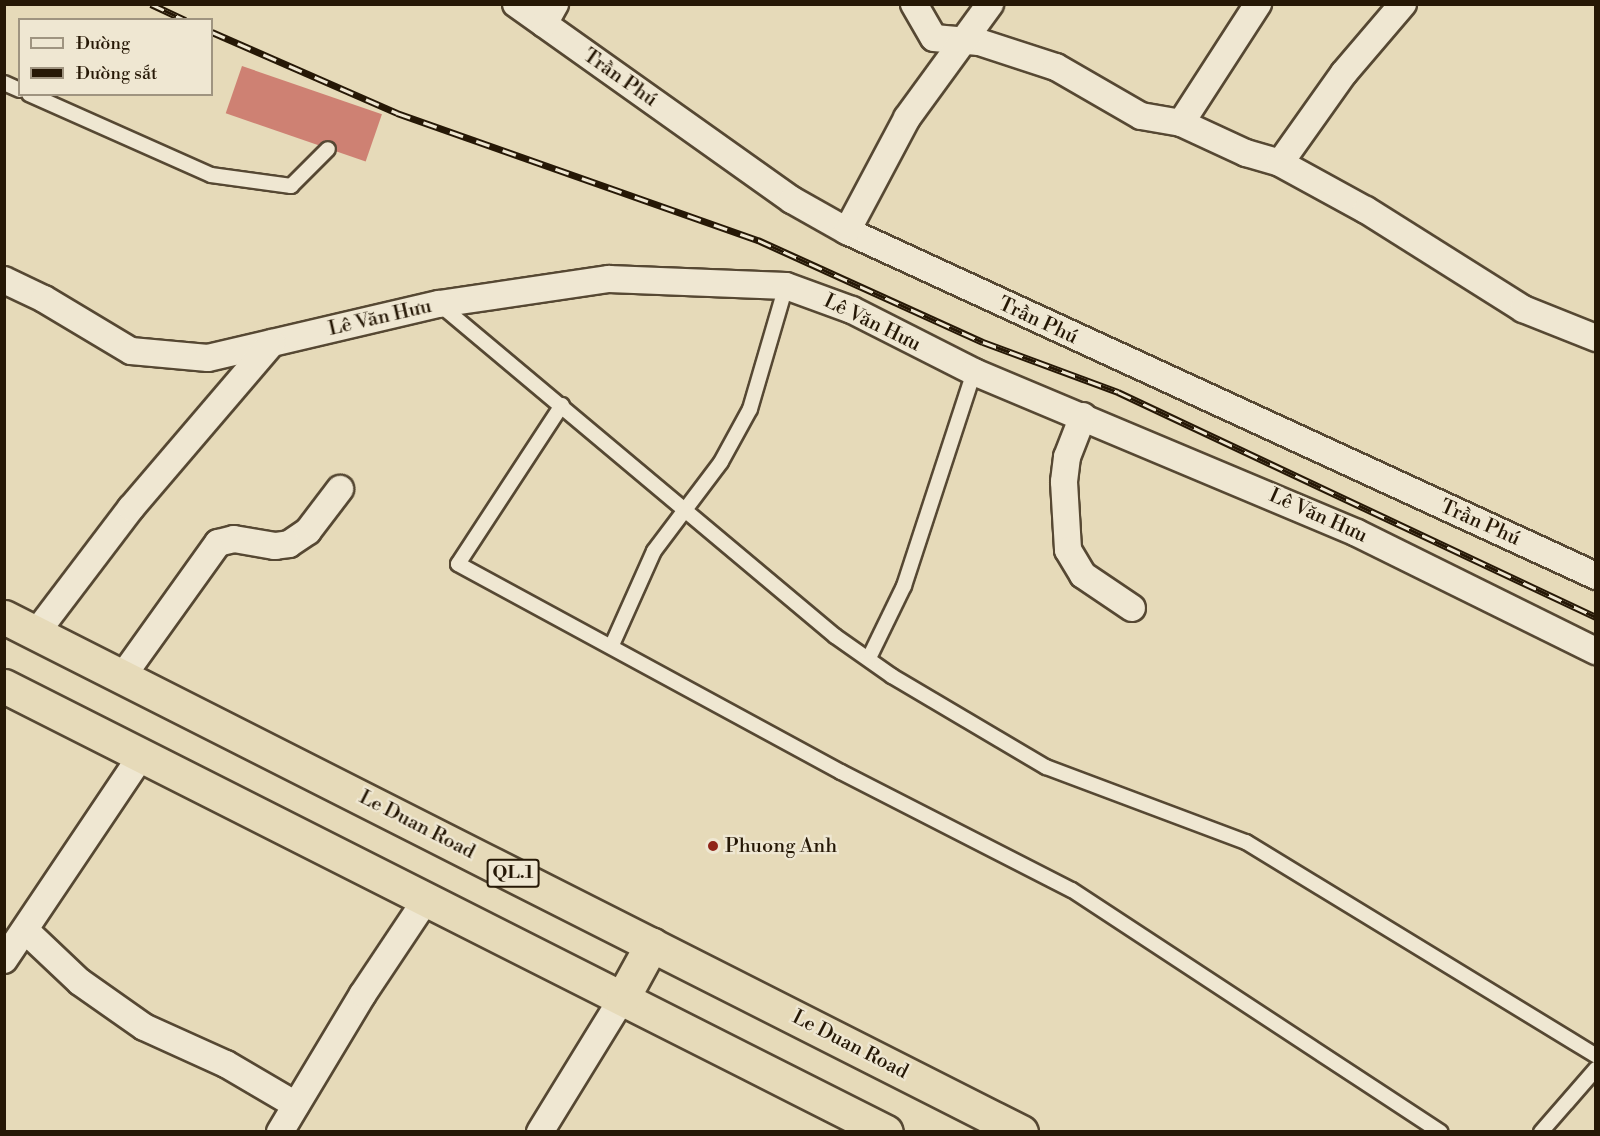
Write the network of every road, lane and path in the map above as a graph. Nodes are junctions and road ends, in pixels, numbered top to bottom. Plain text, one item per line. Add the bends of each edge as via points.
1 (516, 4) edge
2 (914, 4) edge
3 (990, 4) edge
4 (1258, 4) edge
5 (1403, 4) edge
6 (549, 14) edge
7 (962, 40) junction
8 (4, 83) edge
9 (18, 89) edge
10 (33, 96) edge
11 (1181, 123) junction
12 (327, 149) dead end
13 (1280, 163) junction
14 (847, 231) junction
15 (4, 280) edge
16 (786, 286) junction
17 (439, 304) junction
18 (1596, 338) edge
19 (272, 343) junction
20 (974, 372) junction
21 (562, 405) junction
22 (1083, 416) junction
23 (340, 489) dead end
24 (684, 508) junction
25 (1596, 576) edge
26 (1132, 608) dead end
27 (4, 617) edge
28 (36, 633) junction
29 (612, 645) junction
30 (1596, 651) edge
31 (869, 658) junction
32 (122, 677) junction
33 (4, 686) edge
34 (142, 755) junction
35 (427, 898) junction
36 (26, 931) junction
37 (652, 944) junction
38 (4, 960) edge
39 (623, 998) junction
40 (1596, 1056) edge
41 (1596, 1069) edge
42 (296, 1106) junction
43 (280, 1131) edge
44 (540, 1131) edge
45 (886, 1131) edge
46 (1021, 1131) edge
47 (1441, 1131) edge
48 (1541, 1131) edge

1 - 6 street, Trần Phú
2 - 7 street via 934,38
3 - 7 street
4 - 11 street
5 - 13 street via 1344,72
6 - 14 street, Trần Phú via 792,200
7 - 11 street via 1056,67 1141,117
7 - 14 street via 907,118
8 - 9 lane
10 - 12 lane via 211,175 291,186
11 - 13 street via 1246,153
13 - 18 street via 1366,210 1523,309
14 - 25 street, Trần Phú
15 - 19 street, Lê Văn Hưu via 131,351 208,358
16 - 17 street, Lê Văn Hưu via 609,279
16 - 20 street, Lê Văn Hưu via 852,310
16 - 24 lane via 750,409 721,462
17 - 19 street, Lê Văn Hưu
17 - 21 lane
19 - 28 street via 131,508
20 - 22 street, Lê Văn Hưu
20 - 31 lane via 904,586
21 - 24 lane
21 - 29 lane via 458,564
22 - 26 street via 1064,482 1068,550 1083,575
22 - 30 street, Lê Văn Hưu via 1357,533
23 - 32 street via 308,531 289,544 275,546 234,539 218,543
24 - 29 lane via 654,551
24 - 31 lane via 835,636
27 - 28 highway, Le Duan Road / QL.1
28 - 32 highway, Le Duan Road / QL.1
29 - 47 lane via 841,772 1072,890
31 - 40 lane via 892,676 1046,768 1246,842
32 - 37 highway, Le Duan Road / QL.1
33 - 34 highway
34 - 35 highway
34 - 36 street
35 - 39 highway
35 - 42 street via 369,984
36 - 38 street
36 - 42 street via 80,982 144,1027 226,1065
37 - 39 highway
37 - 46 highway, Le Duan Road / QL.1
39 - 44 street
39 - 45 highway
41 - 48 lane
42 - 43 street

